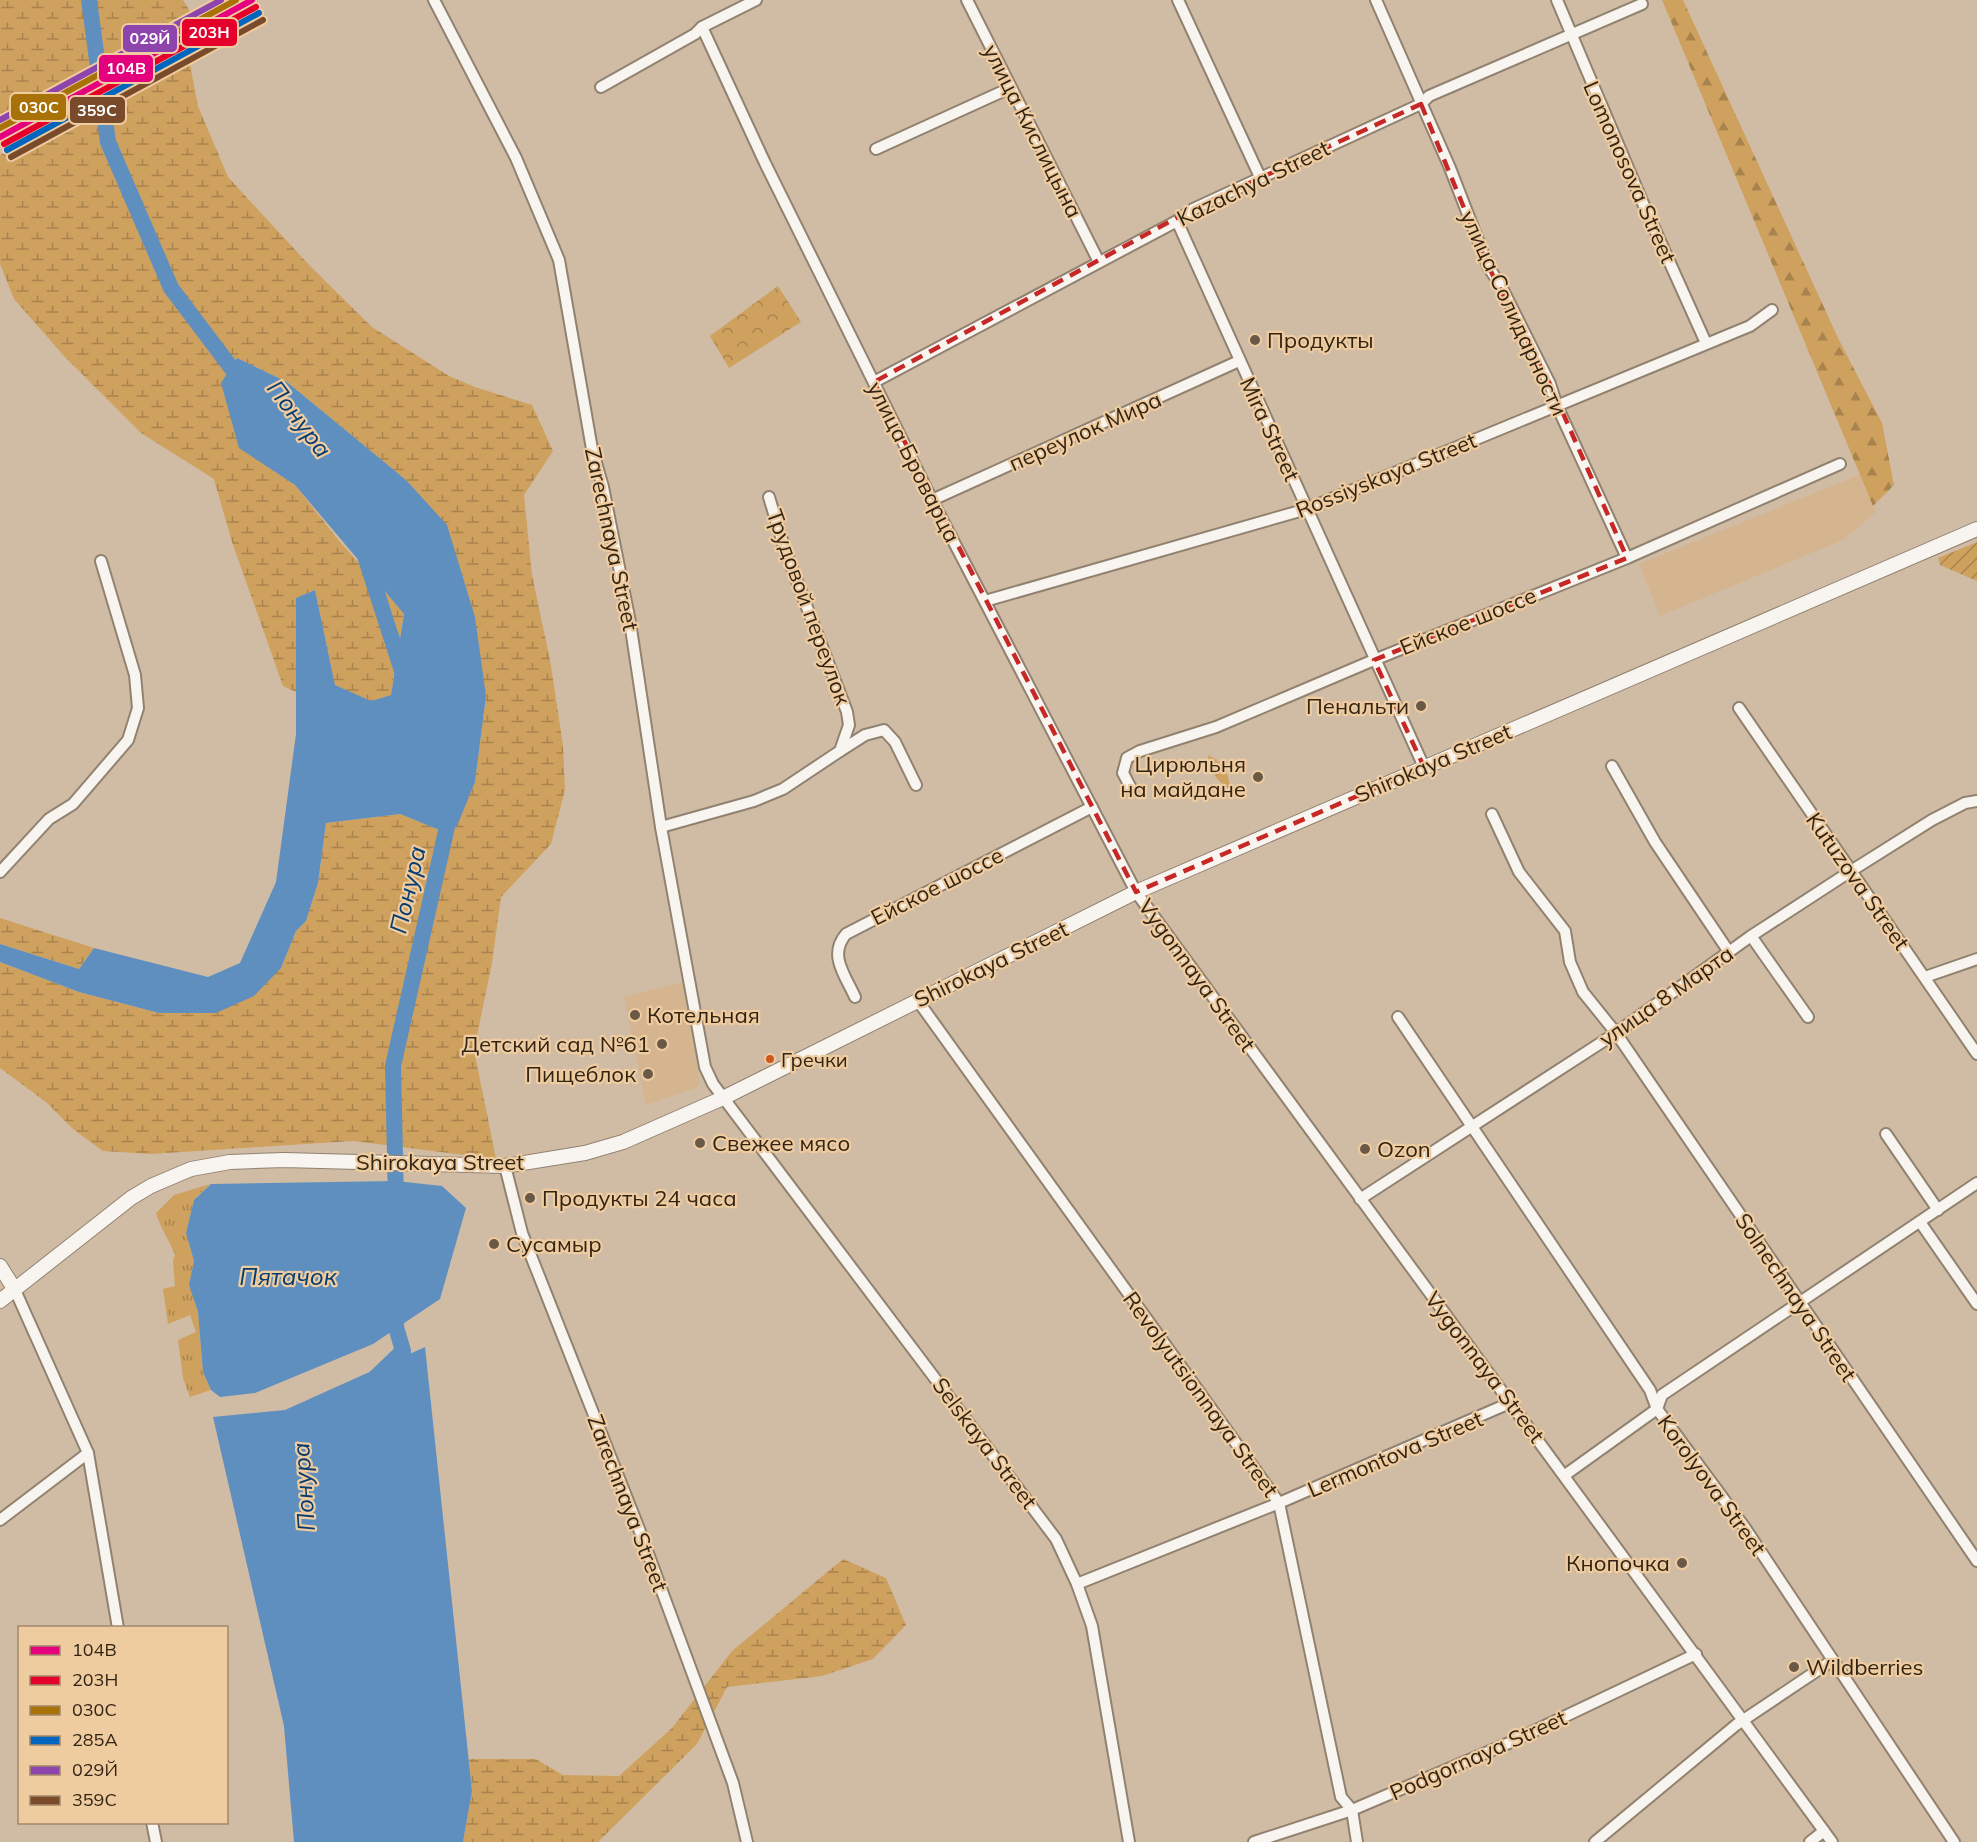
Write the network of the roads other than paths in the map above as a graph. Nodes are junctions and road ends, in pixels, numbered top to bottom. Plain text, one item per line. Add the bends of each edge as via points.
1 (434, 0) edge
2 (756, 0) edge
3 (968, 0) edge
4 (1179, 0) edge
5 (1376, 0) edge
6 (1557, 0) edge
7 (1642, 4) dead end
8 (702, 27) junction
9 (1571, 36) junction
10 (601, 87) dead end
11 (1011, 88) junction
12 (1421, 104) junction
13 (876, 149) dead end
14 (1260, 177) junction
15 (1177, 221) junction
16 (1099, 262) junction
17 (1772, 310) dead end
18 (1706, 343) junction
19 (1239, 361) junction
20 (874, 382) junction
21 (1557, 406) junction
22 (1840, 464) dead end
23 (769, 497) dead end
24 (932, 500) junction
25 (1307, 508) junction
26 (1977, 529) edge
27 (1628, 558) junction
28 (102, 561) dead end
29 (985, 601) junction
30 (1374, 660) junction
31 (1739, 708) dead end
32 (840, 751) junction
33 (1612, 766) dead end
34 (1424, 767) junction
35 (916, 785) dead end
36 (1132, 790) dead end
37 (1977, 801) edge
38 (1092, 807) junction
39 (1492, 814) dead end
40 (661, 827) junction
41 (1851, 871) junction
42 (0, 872) edge
43 (1136, 892) junction
44 (1751, 936) junction
45 (1729, 952) junction
46 (1977, 959) edge
47 (1925, 977) junction
48 (855, 997) dead end
49 (918, 1001) junction
50 (1398, 1017) dead end
51 (1808, 1017) dead end
52 (1616, 1033) junction
53 (1977, 1054) edge
54 (723, 1098) junction
55 (1472, 1127) junction
56 (1886, 1134) dead end
57 (505, 1166) junction
58 (1977, 1183) edge
59 (1360, 1199) junction
60 (1938, 1210) junction
61 (1920, 1222) junction
62 (0, 1266) edge
63 (15, 1290) junction
64 (0, 1301) edge
65 (1801, 1304) junction
66 (1977, 1304) edge
67 (1512, 1402) junction
68 (1657, 1409) junction
69 (88, 1453) junction
70 (1565, 1475) junction
71 (1279, 1503) junction
72 (0, 1520) edge
73 (1977, 1561) edge
74 (1077, 1584) junction
75 (118, 1626) edge
76 (1696, 1654) junction
77 (1833, 1660) junction
78 (1744, 1720) junction
79 (1352, 1810) junction
80 (152, 1824) edge
81 (1824, 1831) junction
82 (156, 1842) edge
83 (747, 1842) edge
84 (1130, 1842) edge
85 (1254, 1842) edge
86 (1357, 1842) edge
87 (1595, 1842) edge
88 (1810, 1842) edge
89 (1832, 1842) edge
90 (1954, 1842) edge

1 - 40 street, Zarechnaya Street via 516,158 559,260 592,449 630,622
2 - 8 street
3 - 11 street, улица Кислицына
4 - 14 street
5 - 12 street, улица Солидарности
6 - 9 street, Lomonosova Street
7 - 9 street, Kazachya Street
8 - 10 street
8 - 20 street, улица Броварца
9 - 12 street, Kazachya Street via 1429,96
9 - 18 street, Lomonosova Street
11 - 13 street
11 - 16 street, улица Кислицына
12 - 14 street, Kazachya Street
12 - 21 street, улица Солидарности via 1488,266 1509,300
14 - 15 street, Kazachya Street via 1193,209
15 - 16 street, Kazachya Street
15 - 19 street, Mira Street
16 - 20 street, Kazachya Street
17 - 18 street, Rossiyskaya Street via 1749,326
18 - 21 street, Rossiyskaya Street
19 - 24 street, переулок Мира
19 - 25 street, Mira Street
20 - 24 street, улица Броварца
21 - 25 street, Rossiyskaya Street
21 - 27 street, улица Солидарности
22 - 27 street, Ейское шоссе
23 - 32 street, Трудовой переулок via 784,550 847,712 849,725
24 - 29 street, улица Броварца
25 - 29 street, Rossiyskaya Street
25 - 30 street, Mira Street
26 - 34 main road, Shirokaya Street
27 - 30 street, Ейское шоссе
28 - 42 street via 135,675 138,708 128,740 74,804 49,819
29 - 38 street, улица Броварца
30 - 34 street, Mira Street
30 - 36 street, Ейское шоссе via 1216,727 1133,754 1126,758 1123,773
31 - 41 street, Kutuzova Street
32 - 35 street via 865,735 884,730 895,742
32 - 40 street via 783,789
33 - 45 street via 1655,842
34 - 43 main road, Shirokaya Street
37 - 41 street, улица 8 Марта via 1932,820
38 - 43 street, улица Броварца
38 - 48 street, Ейское шоссе via 846,934 836,946 837,955
39 - 52 street, Solnechnaya Street via 1519,872 1565,931 1570,962 1582,992
40 - 54 street, Zarechnaya Street via 705,1067
41 - 44 street, улица 8 Марта
41 - 47 street, Kutuzova Street
43 - 49 main road, Shirokaya Street
43 - 59 street, Vygonnaya Street
44 - 45 street, улица 8 Марта
44 - 51 street
45 - 52 street, улица 8 Марта
46 - 47 street
47 - 53 street, Kutuzova Street
49 - 54 main road, Shirokaya Street
49 - 71 street, Revolyutsionnaya Street
50 - 55 street, Korolyova Street
52 - 55 street, улица 8 Марта
52 - 65 street, Solnechnaya Street
54 - 57 main road, Shirokaya Street via 623,1142 585,1153
54 - 74 street, Selskaya Street via 1032,1504 1056,1539
55 - 59 street, улица 8 Марта
55 - 68 street, Korolyova Street via 1650,1390
56 - 60 street
57 - 63 main road, Shirokaya Street via 284,1160 230,1162 190,1169 151,1186 101,1220
57 - 83 street, Zarechnaya Street via 522,1233 639,1529 733,1783
58 - 60 street
59 - 67 street, Vygonnaya Street
60 - 61 street
61 - 65 street
61 - 66 street
62 - 63 main road
63 - 64 main road, Shirokaya Street
63 - 69 street
65 - 68 street via 1662,1395
65 - 73 street, Solnechnaya Street
67 - 70 street, Vygonnaya Street
67 - 71 street, Lermontova Street
68 - 70 street
68 - 77 street, Korolyova Street via 1745,1528
69 - 72 street
69 - 75 street
70 - 76 street, Vygonnaya Street
71 - 74 street, Lermontova Street
71 - 79 street, Revolyutsionnaya Street via 1341,1797
74 - 84 street, Selskaya Street via 1092,1626
76 - 78 street, Vygonnaya Street
76 - 79 street, Podgornaya Street via 1509,1743
77 - 78 street
77 - 90 street, Korolyova Street
78 - 81 street, Vygonnaya Street
78 - 87 street
79 - 85 street, Podgornaya Street
79 - 86 street, Revolyutsionnaya Street
80 - 82 street
81 - 88 street
81 - 89 street, Vygonnaya Street

